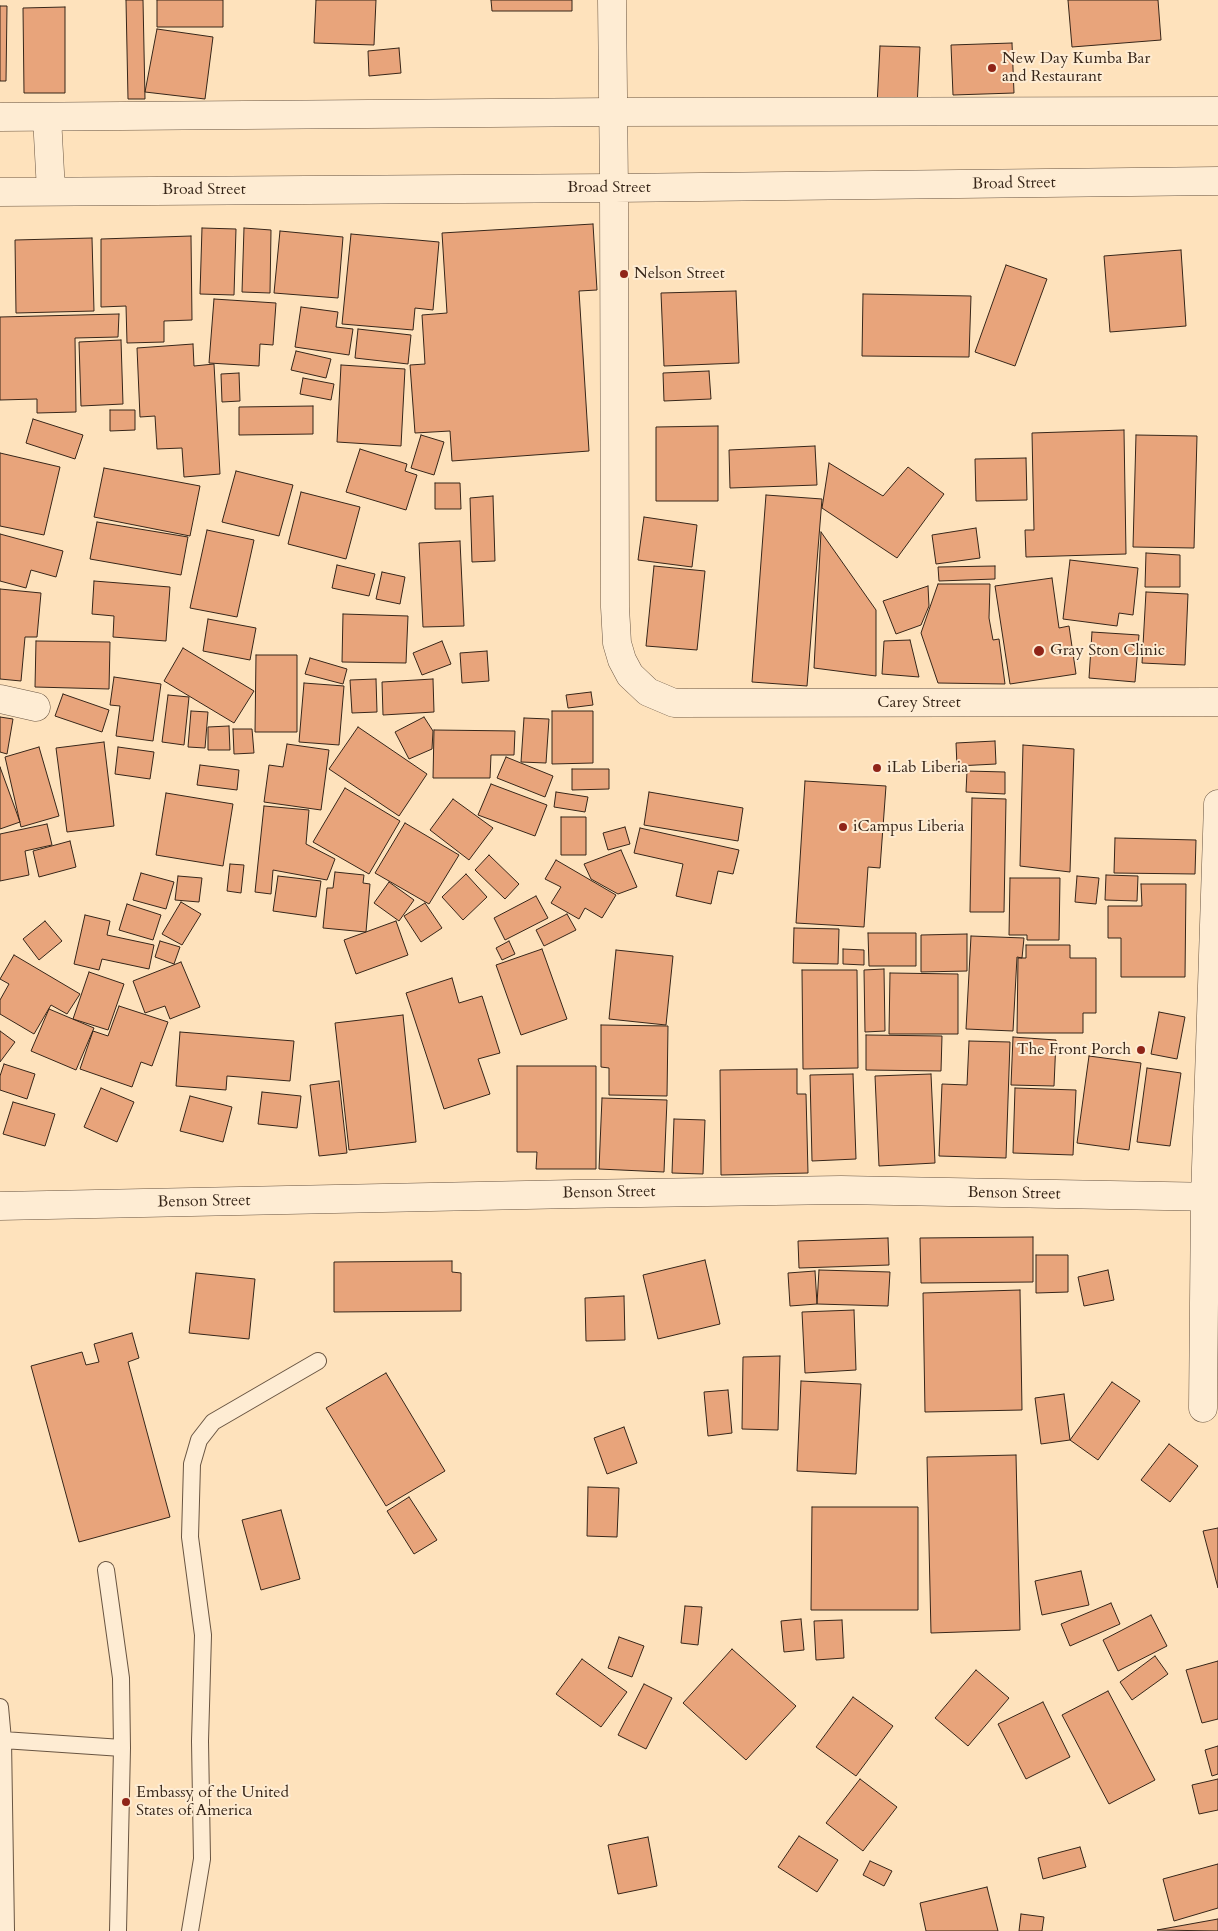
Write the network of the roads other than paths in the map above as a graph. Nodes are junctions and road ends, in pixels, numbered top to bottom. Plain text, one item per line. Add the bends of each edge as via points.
1 (612, 0) edge
2 (1218, 111) edge
3 (613, 112) junction
4 (0, 117) edge
5 (47, 117) junction
6 (1218, 181) edge
7 (614, 188) junction
8 (51, 191) junction
9 (0, 192) edge
10 (0, 699) edge
11 (1218, 702) edge
12 (36, 707) dead end
13 (1218, 804) edge
14 (1211, 1197) edge
15 (0, 1206) edge
16 (318, 1361) dead end
17 (1203, 1408) dead end
18 (106, 1570) dead end
19 (0, 1707) edge
20 (3, 1740) junction
21 (122, 1748) junction
22 (6, 1931) edge
23 (118, 1931) edge
24 (190, 1931) edge

1 - 3 street
2 - 3 street
3 - 5 street
3 - 7 street
4 - 5 street
5 - 8 street
6 - 7 street, Broad Street
7 - 8 street, Broad Street
7 - 11 street, Carey Street via 617,643 630,675 648,692 674,703
8 - 9 street, Broad Street
10 - 12 street
13 - 14 street
14 - 15 street, Benson Street via 841,1190
14 - 17 street
16 - 24 lane via 213,1422 199,1440 192,1464 190,1537 203,1635 200,1741 202,1859
18 - 21 lane via 121,1678
19 - 20 lane
20 - 21 lane
20 - 22 lane
21 - 23 lane

